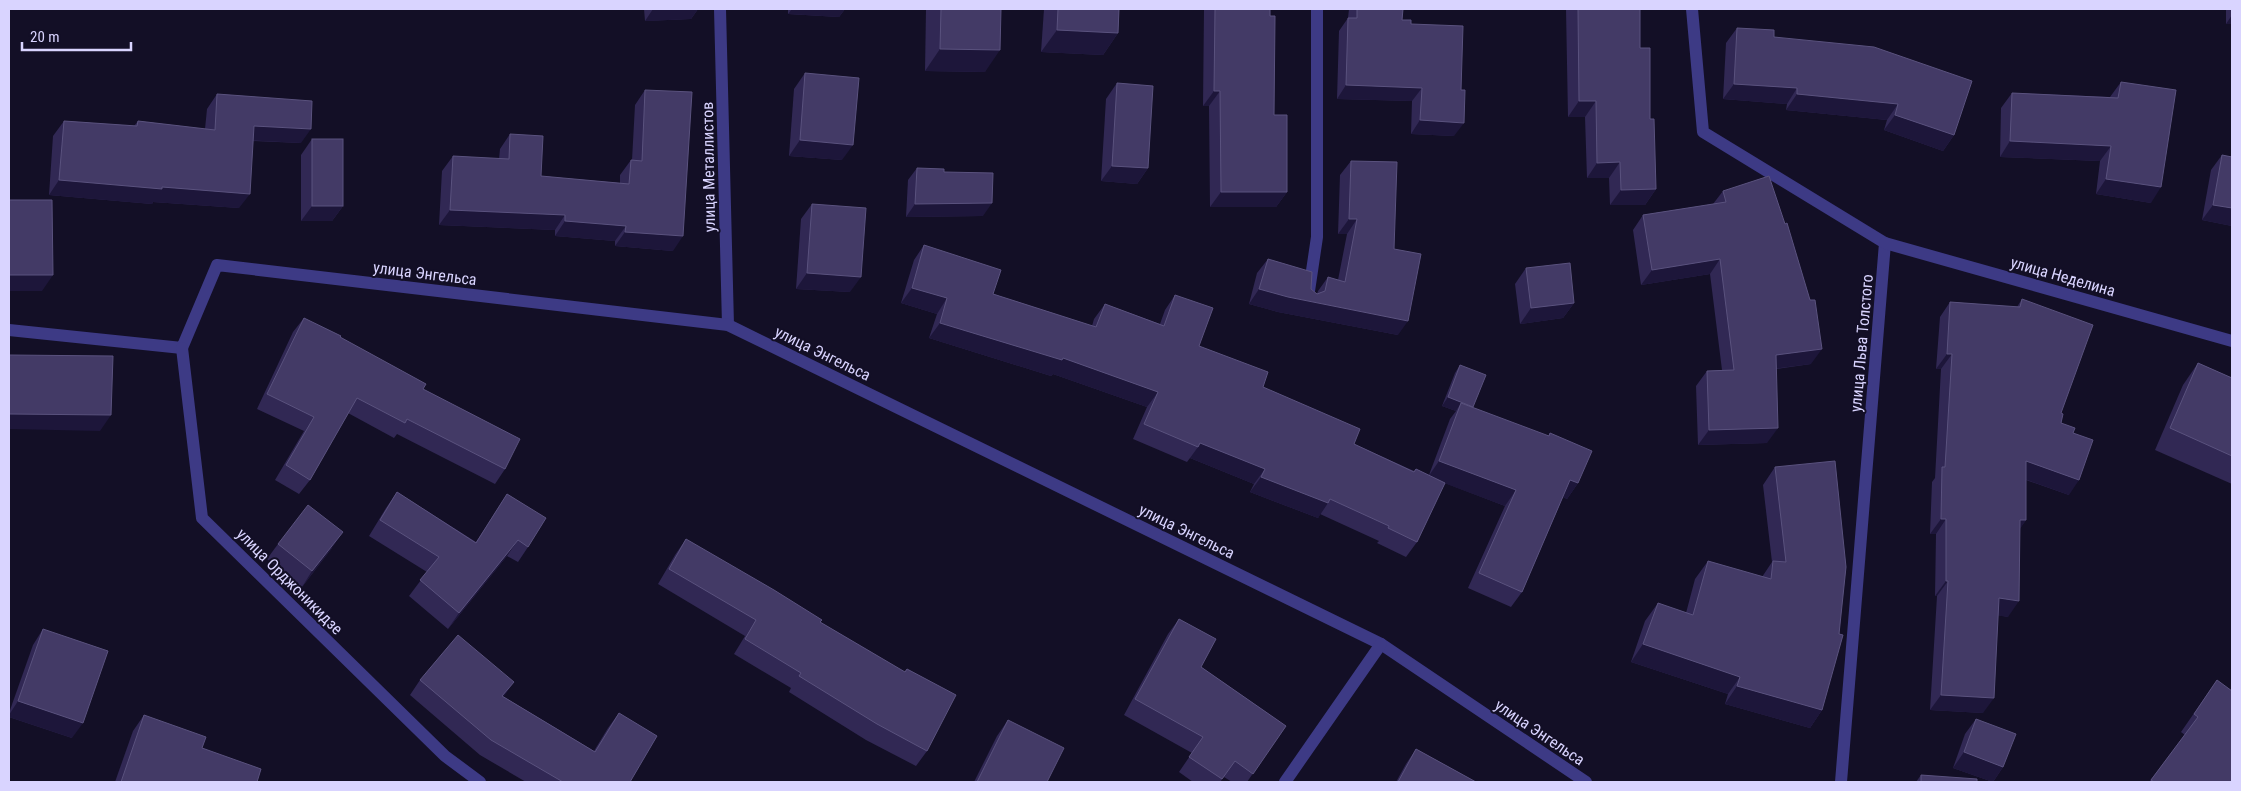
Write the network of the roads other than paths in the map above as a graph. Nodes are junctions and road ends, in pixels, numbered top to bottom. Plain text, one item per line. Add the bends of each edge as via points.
1 (720, 9) edge
2 (1317, 9) edge
3 (1692, 9) edge
4 (1885, 243) junction
5 (1308, 301) edge
6 (728, 325) junction
7 (9, 330) edge
8 (2232, 341) edge
9 (182, 348) junction
10 (1381, 644) junction
11 (480, 782) edge
12 (1286, 782) edge
13 (1586, 782) edge
14 (1841, 782) edge

1 - 6 street, улица Металлистов
2 - 5 street via 1317,237
3 - 4 street via 1702,132
4 - 8 street, улица Неделина
4 - 14 street, улица Льва Толстого
6 - 9 street, улица Энгельса via 217,265
6 - 10 street, улица Энгельса
7 - 9 street
9 - 11 street, улица Орджоникидзе via 202,518 444,756
10 - 12 street
10 - 13 street, улица Энгельса

